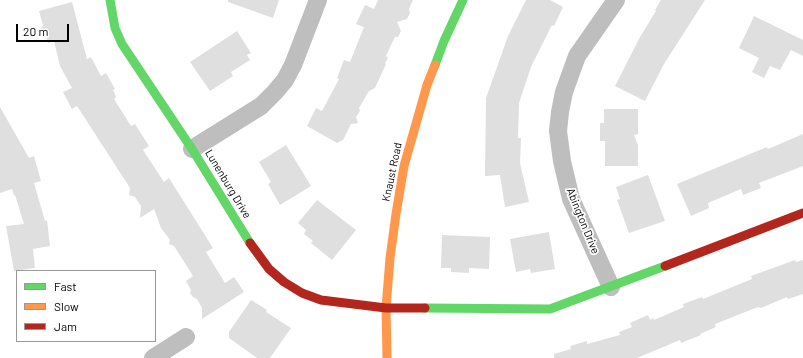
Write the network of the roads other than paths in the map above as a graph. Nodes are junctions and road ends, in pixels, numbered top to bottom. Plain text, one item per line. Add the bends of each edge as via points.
1 (110, 0) edge
2 (318, 0) edge
3 (463, 0) edge
4 (616, 0) edge
5 (192, 149) junction
6 (803, 213) edge
7 (611, 287) junction
8 (386, 308) junction
9 (186, 337) dead end
10 (153, 358) edge
11 (388, 358) edge

1 - 5 street, Lunenburg Drive via 115,28 122,44
2 - 5 street via 293,65 275,92 260,106
3 - 8 street, Knaust Road via 427,85 404,166 391,251
4 - 7 street, Abington Drive via 577,56 564,92 558,131 571,199
5 - 8 street, Lunenburg Drive via 256,252 269,269 284,282 302,293 321,300
6 - 7 street
7 - 8 street via 550,309
8 - 11 street, Knaust Road
9 - 10 street

